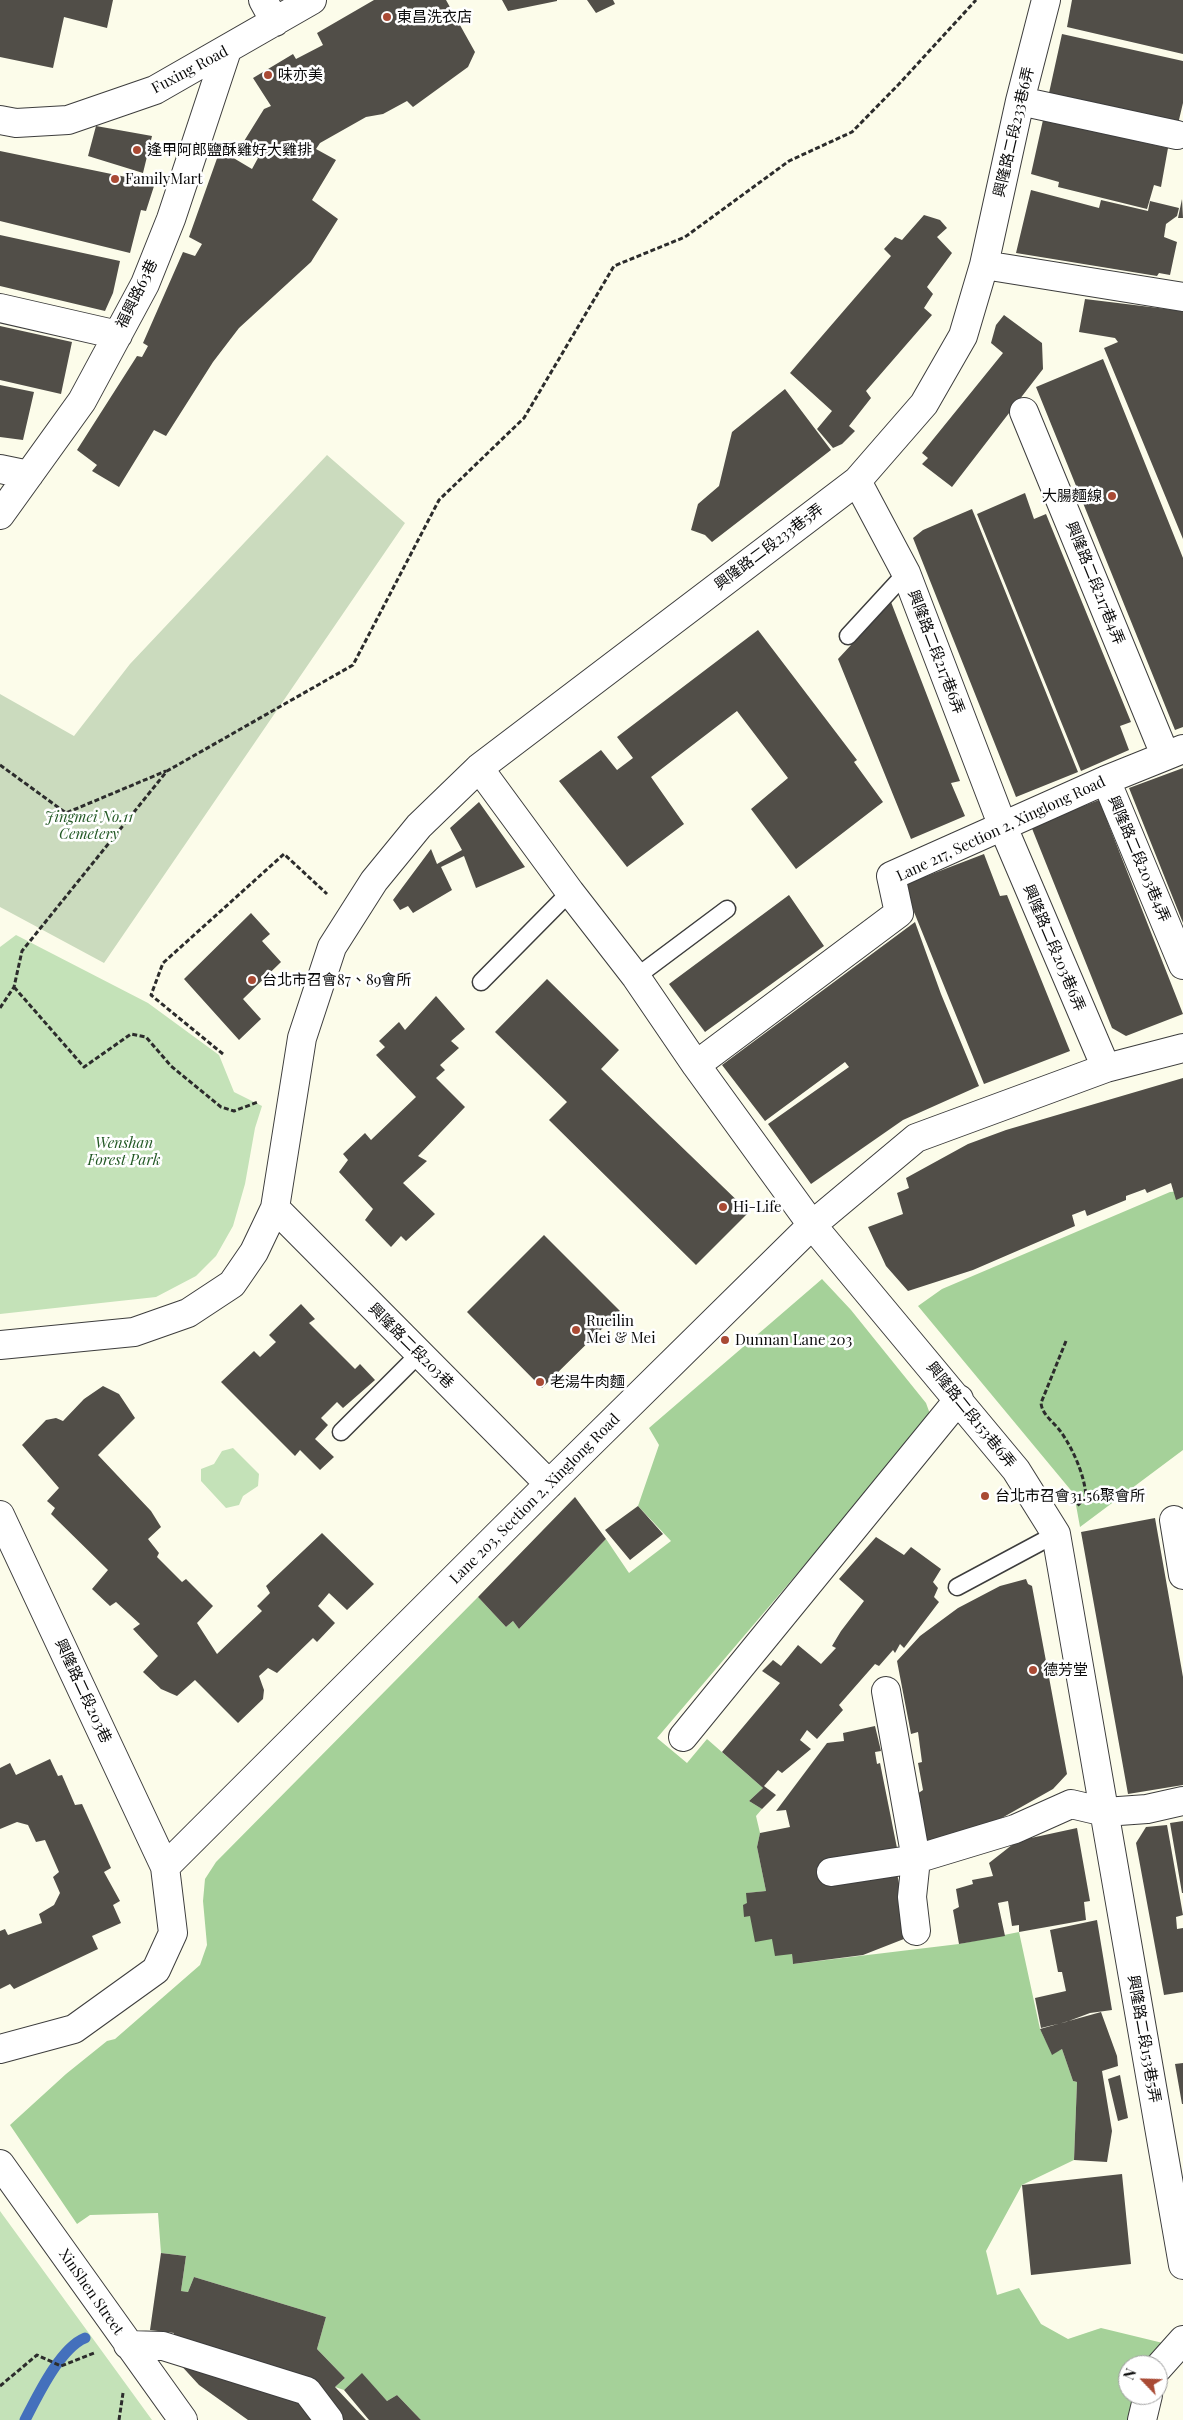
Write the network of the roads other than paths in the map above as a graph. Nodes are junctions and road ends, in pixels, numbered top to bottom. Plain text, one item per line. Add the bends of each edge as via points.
1 (312, 0) edge
2 (1046, 0) edge
3 (269, 11) edge
4 (227, 50) junction
5 (1020, 101) junction
6 (0, 120) edge
7 (1177, 135) dead end
8 (984, 265) junction
9 (1183, 297) edge
10 (0, 308) edge
11 (118, 335) junction
12 (1024, 412) dead end
13 (0, 469) edge
14 (29, 475) junction
15 (857, 481) junction
16 (0, 515) edge
17 (906, 573) junction
18 (848, 636) dead end
19 (1174, 752) edge
20 (479, 768) junction
21 (1106, 780) junction
22 (1003, 828) junction
23 (570, 892) junction
24 (727, 909) dead end
25 (1183, 965) edge
26 (636, 977) junction
27 (481, 982) dead end
28 (1183, 1048) edge
29 (696, 1065) junction
30 (1106, 1068) junction
31 (275, 1208) junction
32 (812, 1225) junction
33 (0, 1345) edge
34 (419, 1354) junction
35 (959, 1399) junction
36 (341, 1432) dead end
37 (548, 1484) junction
38 (0, 1515) edge
39 (1174, 1520) dead end
40 (1052, 1527) junction
41 (1183, 1575) edge
42 (957, 1587) dead end
43 (886, 1691) dead end
44 (682, 1737) dead end
45 (1183, 1801) edge
46 (1105, 1812) junction
47 (916, 1859) junction
48 (166, 1867) junction
49 (831, 1872) dead end
50 (916, 1931) dead end
51 (0, 2049) edge
52 (0, 2164) edge
53 (1183, 2265) edge
54 (1183, 2340) edge
55 (128, 2345) junction
56 (1168, 2357) edge
57 (1146, 2405) edge
58 (183, 2420) edge
59 (330, 2420) edge
60 (1142, 2420) edge

1 - 3 street, Fuxing Road
2 - 5 street, 興隆路二段233巷6弄
3 - 4 street, Fuxing Road
4 - 6 street, Fuxing Road via 155,90 68,120 16,123
4 - 11 street, 福興路63巷 via 170,219 145,284
5 - 7 street
5 - 8 street, 興隆路二段233巷6弄
8 - 9 street
8 - 15 street, 興隆路二段233巷5弄 via 963,336 924,404
10 - 11 street
11 - 14 street, 福興路63巷 via 82,401
12 - 19 street, 興隆路二段217巷4弄
13 - 14 street
14 - 16 street, 福興路63巷
15 - 17 street, 興隆路二段217巷6弄
15 - 20 street, 興隆路二段233巷5弄
17 - 18 lane
17 - 22 street, 興隆路二段217巷6弄
19 - 21 street, Lane 217, Section 2, Xinglong Road
20 - 23 street, 興隆路二段153巷6弄
20 - 31 street via 413,833 374,881 332,946 302,1038
21 - 22 street, Lane 217, Section 2, Xinglong Road
21 - 25 street, 興隆路二段203巷4弄
22 - 29 street, Lane 217, Section 2, Xinglong Road via 891,876 899,913
22 - 30 street, 興隆路二段203巷6弄
23 - 26 street, 興隆路二段153巷6弄
23 - 27 lane
24 - 26 lane
26 - 29 street, 興隆路二段153巷6弄
28 - 30 street, Lane 203, Section 2, Xinglong Road
29 - 32 street, 興隆路二段153巷6弄
30 - 32 street, Lane 203, Section 2, Xinglong Road via 916,1138
31 - 33 street via 254,1252 232,1284 188,1313 134,1332
31 - 34 street, 興隆路二段203巷
32 - 35 street, 興隆路二段153巷6弄
32 - 37 street, Lane 203, Section 2, Xinglong Road
34 - 36 lane
34 - 37 street, 興隆路二段203巷
35 - 40 street, 興隆路二段153巷6弄 via 1016,1470
35 - 44 street
37 - 48 street, Lane 203, Section 2, Xinglong Road
38 - 48 street, 興隆路二段203巷
39 - 41 street
40 - 42 lane
40 - 46 street, 興隆路二段153巷6弄
43 - 47 street
45 - 46 street via 1147,1809
46 - 47 street via 1071,1804 1014,1829
46 - 53 street, 興隆路二段153巷5弄
47 - 49 street
47 - 50 street via 912,1897
48 - 51 street via 173,1933 156,1970 74,2029
52 - 55 street, XinShen Street
54 - 56 street
55 - 58 street, XinShen Street
55 - 59 street via 163,2346 307,2391
57 - 60 street

